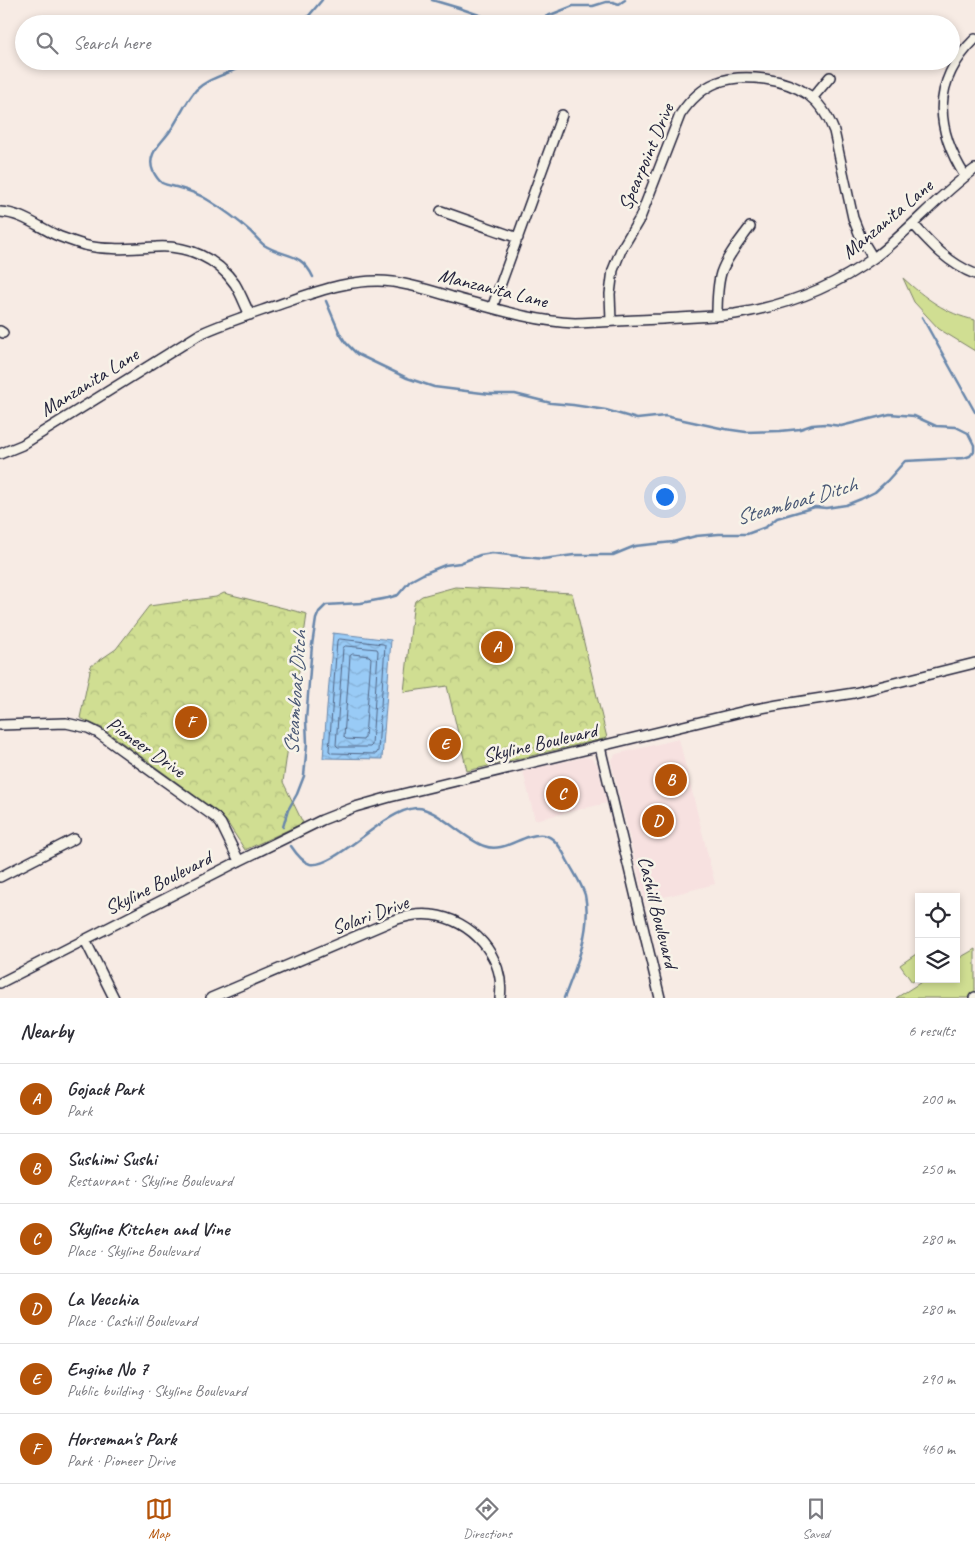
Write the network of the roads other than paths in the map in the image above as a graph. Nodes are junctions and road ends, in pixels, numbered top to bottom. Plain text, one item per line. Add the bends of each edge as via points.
1 (975, 39) edge
2 (960, 55) edge
3 (952, 70) edge
4 (830, 77) dead end
5 (812, 97) junction
6 (562, 115) dead end
7 (975, 169) edge
8 (965, 176) junction
9 (441, 211) dead end
10 (0, 212) edge
11 (913, 224) junction
12 (750, 226) dead end
13 (518, 238) junction
14 (873, 258) junction
15 (975, 274) edge
16 (492, 308) junction
17 (250, 315) junction
18 (717, 316) junction
19 (611, 321) junction
20 (0, 454) edge
21 (975, 663) edge
22 (0, 725) edge
23 (600, 747) junction
24 (74, 840) dead end
25 (240, 861) junction
26 (0, 877) edge
27 (85, 940) junction
28 (0, 983) edge
29 (114, 998) edge
30 (211, 998) edge
31 (500, 998) edge
32 (660, 998) edge

1 - 2 street
3 - 8 street via 945,87 943,125 946,139
4 - 5 street
5 - 14 street, Spearpoint Drive via 830,119 853,218
5 - 19 street, Spearpoint Drive via 781,81 748,76 715,82 687,104 676,123 640,218 613,270
6 - 13 street
7 - 8 street, Manzanita Lane
8 - 11 street, Manzanita Lane
9 - 13 street
10 - 17 street via 19,216 57,235 87,245 120,249 168,246 194,252 227,274
11 - 14 street, Manzanita Lane
11 - 15 street via 948,259
12 - 18 street via 721,272
13 - 16 street
14 - 18 street, Manzanita Lane via 840,279 803,296 760,309
16 - 17 street, Manzanita Lane via 407,285 373,281 338,286
16 - 19 street, Manzanita Lane via 555,322
17 - 20 street, Manzanita Lane via 200,334 36,437
18 - 19 street, Manzanita Lane
21 - 23 street, Skyline Boulevard via 854,693 764,707
22 - 25 street, Pioneer Drive via 66,723 98,733 216,818
23 - 25 street, Skyline Boulevard via 363,804 322,820
23 - 32 street, Cashill Boulevard
24 - 26 street
25 - 27 street, Skyline Boulevard
27 - 28 street, Skyline Boulevard
27 - 29 street
30 - 31 street, Solari Drive via 394,920 418,914 447,918 479,938 498,969

